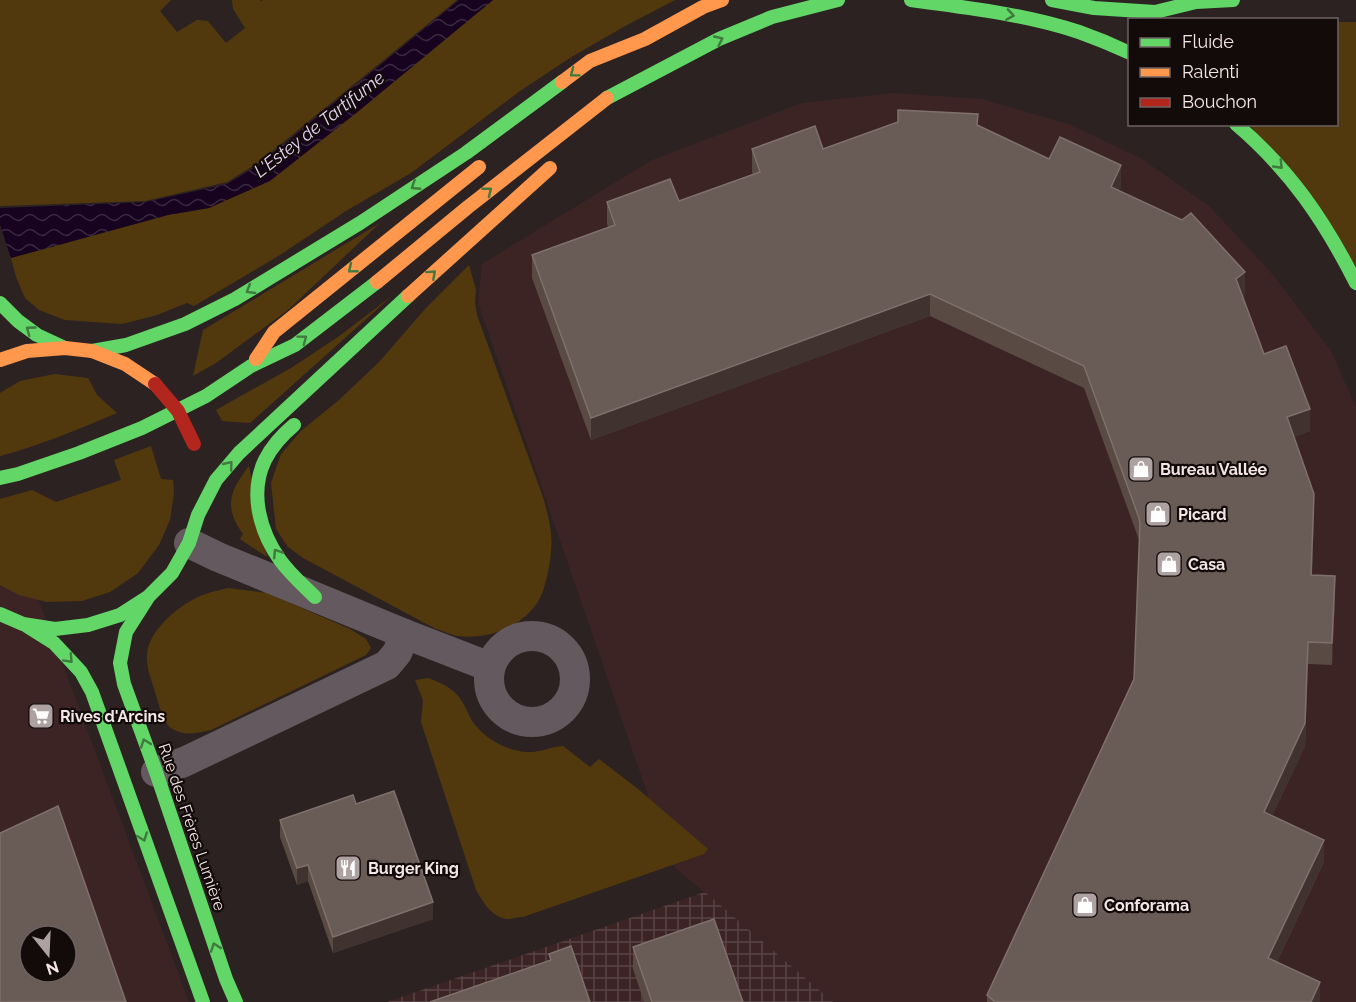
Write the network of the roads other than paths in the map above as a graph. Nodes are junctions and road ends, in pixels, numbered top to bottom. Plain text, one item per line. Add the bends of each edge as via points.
1 (722, 0) edge
2 (838, 0) edge
3 (911, 0) edge
4 (1052, 0) edge
5 (1233, 0) edge
6 (1193, 1) edge
7 (645, 39) junction
8 (1128, 52) edge
9 (666, 66) junction
10 (596, 74) dead end
11 (623, 104) dead end
12 (1238, 126) edge
13 (493, 156) dead end
14 (563, 157) dead end
15 (1356, 283) edge
16 (412, 292) junction
17 (0, 303) edge
18 (376, 344) dead end
19 (65, 348) junction
20 (92, 351) junction
21 (0, 360) edge
22 (251, 366) junction
23 (308, 413) dead end
24 (195, 449) dead end
25 (0, 478) edge
26 (201, 479) dead end
27 (198, 514) junction
28 (189, 543) junction
29 (148, 597) junction
30 (315, 597) junction
31 (0, 614) edge
32 (22, 624) junction
33 (405, 634) junction
34 (490, 667) dead end
35 (156, 772) junction
36 (203, 1002) edge
37 (236, 1002) edge

1 - 7 main road
9 -> 2 main road via 772,17
3 -> 8 main road via 1020,16 1073,30
4 - 6 main road via 1094,8 1155,12
5 - 6 main road
7 - 10 main road
7 -> 20 main road via 590,61 456,159 235,299 185,324 126,345
9 - 11 main road
22 -> 9 main road via 295,345 608,96
12 -> 15 main road via 1283,168 1340,250
13 -> 22 main road via 274,332
16 -> 14 main road
16 - 18 main road
27 -> 16 main road via 216,480 239,453
19 -> 17 main road via 37,335
19 - 20 main road
19 - 21 main road via 27,351
20 - 24 main road, bridge via 125,364 155,384 178,411
22 - 25 main road via 206,396 142,428
30 -> 23 main road via 273,547 262,526 258,506 261,471 268,453
26 - 27 main road
27 - 28 main road
28 - 29 main road via 172,573
28 - 30 street
29 - 32 main road via 120,615 88,626 56,629
35 -> 29 main road, Rue des Frères Lumière via 120,663 126,632
30 - 33 street
31 - 32 main road
32 -> 36 main road via 54,643 81,672 92,692
33 - 34 street
33 - 35 street via 387,665
37 -> 35 main road, Rue des Frères Lumière

